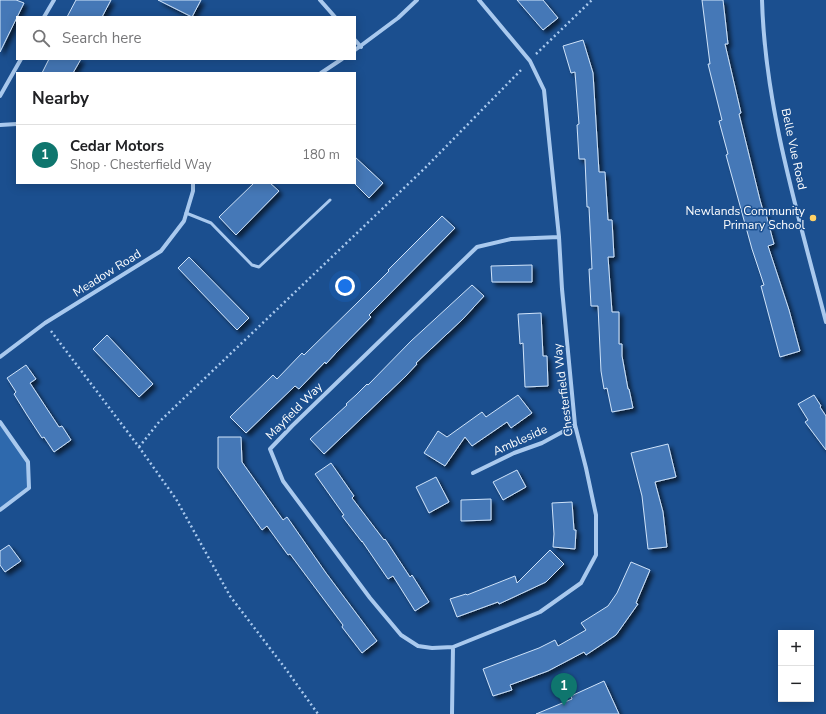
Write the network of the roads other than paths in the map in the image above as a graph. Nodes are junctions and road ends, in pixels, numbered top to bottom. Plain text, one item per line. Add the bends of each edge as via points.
1 (54, 0) edge
2 (320, 0) edge
3 (417, 0) edge
4 (479, 0) edge
5 (762, 0) edge
6 (45, 16) edge
7 (334, 16) edge
8 (356, 41) edge
9 (360, 47) junction
10 (356, 49) edge
11 (19, 60) edge
12 (340, 60) edge
13 (322, 72) edge
14 (0, 96) edge
15 (16, 124) edge
16 (0, 125) edge
17 (193, 184) edge
18 (330, 200) dead end
19 (186, 213) junction
20 (559, 237) junction
21 (826, 322) edge
22 (0, 357) edge
23 (0, 422) edge
24 (575, 425) junction
25 (473, 473) dead end
26 (0, 510) edge
27 (453, 647) junction
28 (452, 714) edge

1 - 6 street
2 - 7 street
3 - 9 street
4 - 20 street, Chesterfield Way via 530,61 544,90
5 - 21 street, Belle Vue Road via 763,35 775,114
8 - 9 street
9 - 10 street
11 - 14 street
12 - 13 street
15 - 16 street
17 - 19 street, Meadow Road
18 - 19 lane via 259,267 252,265 211,223
19 - 22 street, Meadow Road via 184,221 161,252 45,323
20 - 24 street, Chesterfield Way
20 - 27 street, Mayfield Way via 511,239 477,248 270,449 283,481 370,598 401,635 418,646
23 - 26 street via 28,462 29,488
24 - 25 street, Ambleside via 542,443
24 - 27 street, Chesterfield Way via 596,515 596,555 581,583 540,612
27 - 28 street

